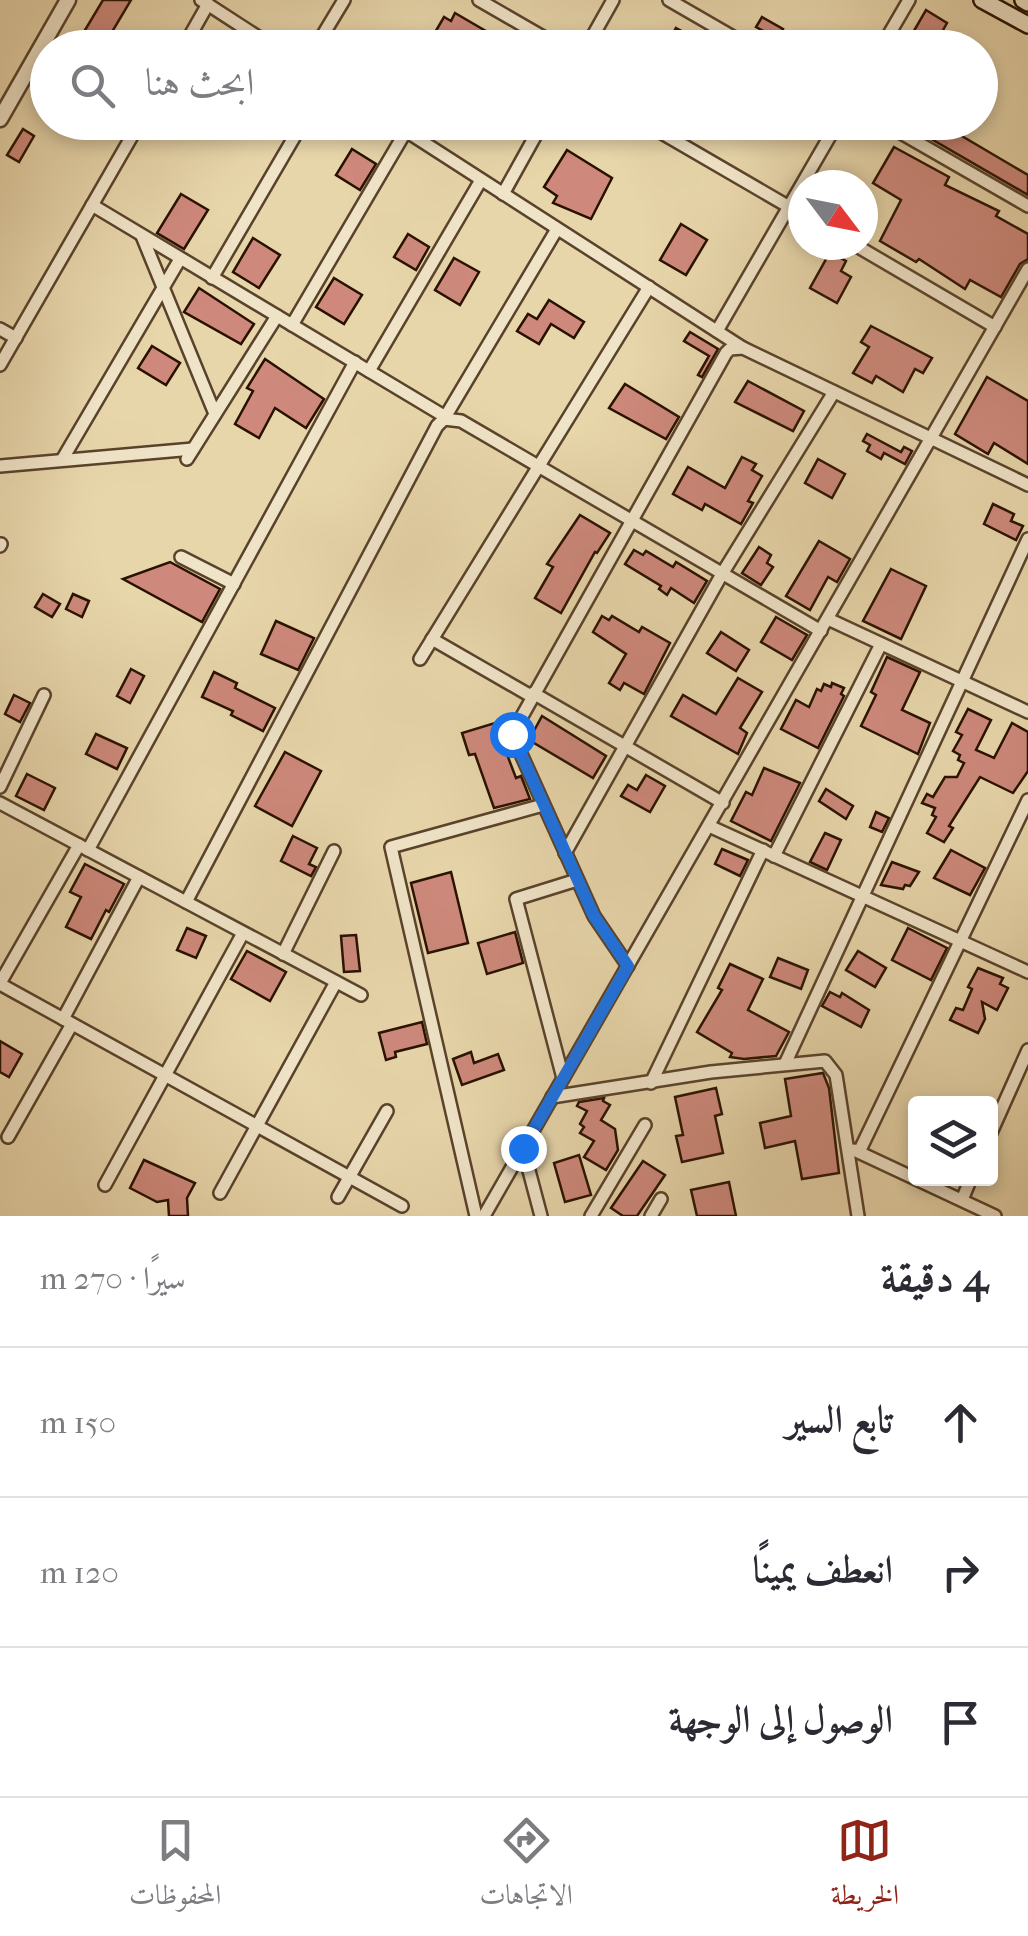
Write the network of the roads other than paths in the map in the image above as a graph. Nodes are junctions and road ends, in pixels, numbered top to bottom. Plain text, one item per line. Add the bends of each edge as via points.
1 (68, 0) edge
2 (344, 0) edge
3 (479, 0) edge
4 (614, 0) edge
5 (670, 0) edge
6 (909, 0) edge
7 (982, 0) edge
8 (204, 2) edge
9 (1028, 25) edge
10 (51, 30) edge
11 (191, 30) edge
12 (247, 30) edge
13 (326, 30) edge
14 (531, 30) edge
15 (596, 30) edge
16 (721, 30) edge
17 (892, 30) edge
18 (30, 66) edge
19 (0, 119) edge
20 (130, 140) edge
21 (292, 140) edge
22 (401, 140) edge
23 (420, 140) edge
24 (534, 140) edge
25 (674, 140) edge
26 (828, 140) edge
27 (913, 140) edge
28 (810, 170) edge
29 (481, 180) junction
30 (503, 194) junction
31 (92, 205) junction
32 (788, 205) edge
33 (1028, 206) edge
34 (788, 208) edge
35 (557, 228) junction
36 (142, 236) junction
37 (180, 258) junction
38 (878, 258) edge
39 (1028, 269) edge
40 (212, 278) junction
41 (163, 286) junction
42 (648, 287) junction
43 (277, 316) junction
44 (292, 325) junction
45 (995, 326) junction
46 (0, 329) edge
47 (716, 331) junction
48 (16, 338) junction
49 (743, 348) junction
50 (355, 362) junction
51 (0, 365) edge
52 (369, 371) junction
53 (834, 392) junction
54 (216, 414) junction
55 (446, 418) junction
56 (930, 439) junction
57 (62, 460) junction
58 (0, 466) edge
59 (538, 467) junction
60 (1028, 485) edge
61 (630, 521) junction
62 (1028, 539) edge
63 (181, 557) dead end
64 (722, 574) junction
65 (234, 584) junction
66 (824, 625) junction
67 (432, 639) junction
68 (881, 644) junction
69 (420, 659) dead end
70 (961, 681) junction
71 (44, 695) dead end
72 (532, 695) junction
73 (1028, 712) edge
74 (625, 745) junction
75 (0, 786) edge
76 (1028, 800) edge
77 (0, 803) edge
78 (723, 803) junction
79 (543, 805) junction
80 (709, 826) junction
81 (83, 848) junction
82 (334, 851) dead end
83 (564, 853) junction
84 (769, 853) junction
85 (139, 877) junction
86 (577, 880) junction
87 (861, 895) junction
88 (186, 902) junction
89 (243, 933) junction
90 (960, 940) junction
91 (283, 954) junction
92 (628, 966) junction
93 (1028, 972) edge
94 (336, 982) junction
95 (0, 983) edge
96 (361, 995) dead end
97 (68, 1022) junction
98 (1028, 1050) edge
99 (785, 1064) junction
100 (165, 1075) junction
101 (563, 1078) junction
102 (651, 1082) junction
103 (552, 1097) junction
104 (388, 1111) dead end
105 (998, 1117) edge
106 (646, 1125) dead end
107 (257, 1126) junction
108 (8, 1137) dead end
109 (523, 1148) junction
110 (853, 1149) junction
111 (349, 1178) junction
112 (105, 1185) dead end
113 (968, 1186) edge
114 (220, 1193) dead end
115 (338, 1197) dead end
116 (661, 1199) dead end
117 (962, 1200) junction
118 (402, 1206) dead end
119 (480, 1216) edge
120 (542, 1216) edge
121 (591, 1216) edge
122 (651, 1216) edge
123 (858, 1216) edge
124 (995, 1216) edge

1 - 10 street
2 - 13 street
3 - 14 street
4 - 15 street
5 - 16 street
6 - 17 street
7 - 9 main road
8 - 11 street
8 - 12 street
18 - 19 street
20 - 31 street
21 - 40 street
22 - 44 street
23 - 29 street
24 - 30 street
25 - 32 street
26 - 28 street
27 - 33 street
29 - 30 street
29 - 52 street
30 - 35 street
31 - 36 street
31 - 48 street
34 - 47 street
35 - 42 street
35 - 55 street
36 - 37 street
36 - 41 street
37 - 40 street
37 - 41 street
38 - 45 street
39 - 45 street
40 - 43 street
41 - 54 street
41 - 57 street
42 - 47 street
42 - 59 street
43 - 44 street
43 - 54 street
44 - 50 street
45 - 56 street
46 - 48 street
47 - 49 street
48 - 51 street
49 - 53 street
49 - 61 street via 726,353
50 - 52 street
50 - 65 street
52 - 55 street
53 - 56 street
53 - 64 street
54 - 57 street via 190,454
55 - 59 street
55 - 88 street
56 - 60 street
56 - 66 street
57 - 58 street
59 - 61 street
59 - 67 street
61 - 64 street
61 - 72 street
62 - 70 street
63 - 65 street
64 - 66 street
64 - 74 street
65 - 81 street
66 - 68 street
66 - 78 street
67 - 69 street
67 - 72 street
68 - 70 street
68 - 84 street
70 - 73 street
70 - 87 street
71 - 75 street
72 - 74 street
72 - 79 street via 512,734
74 - 78 street
74 - 83 street
76 - 90 street
77 - 81 street
78 - 80 street
79 - 83 street
79 - 119 street via 391,847
80 - 84 street
80 - 92 street
81 - 85 street
81 - 95 street
82 - 91 street
83 - 86 street
84 - 87 street
84 - 102 street
85 - 88 street
85 - 97 street
86 - 92 street
86 - 101 street via 516,900
87 - 90 street
87 - 99 street
88 - 89 street
89 - 91 street
89 - 100 street
90 - 93 street
90 - 110 street
91 - 94 street
92 - 101 street
94 - 96 street
94 - 107 street
95 - 97 street
97 - 100 street
97 - 108 street
98 - 105 street
99 - 102 street
99 - 110 street via 816,1060 831,1066
100 - 107 street
100 - 112 street
101 - 103 street
102 - 103 street
103 - 109 street
104 - 111 street
106 - 121 street
107 - 111 street
107 - 114 street
109 - 119 street
109 - 120 street
110 - 117 street
110 - 123 street
111 - 115 street
111 - 118 street
113 - 117 street
116 - 122 street
117 - 124 street

